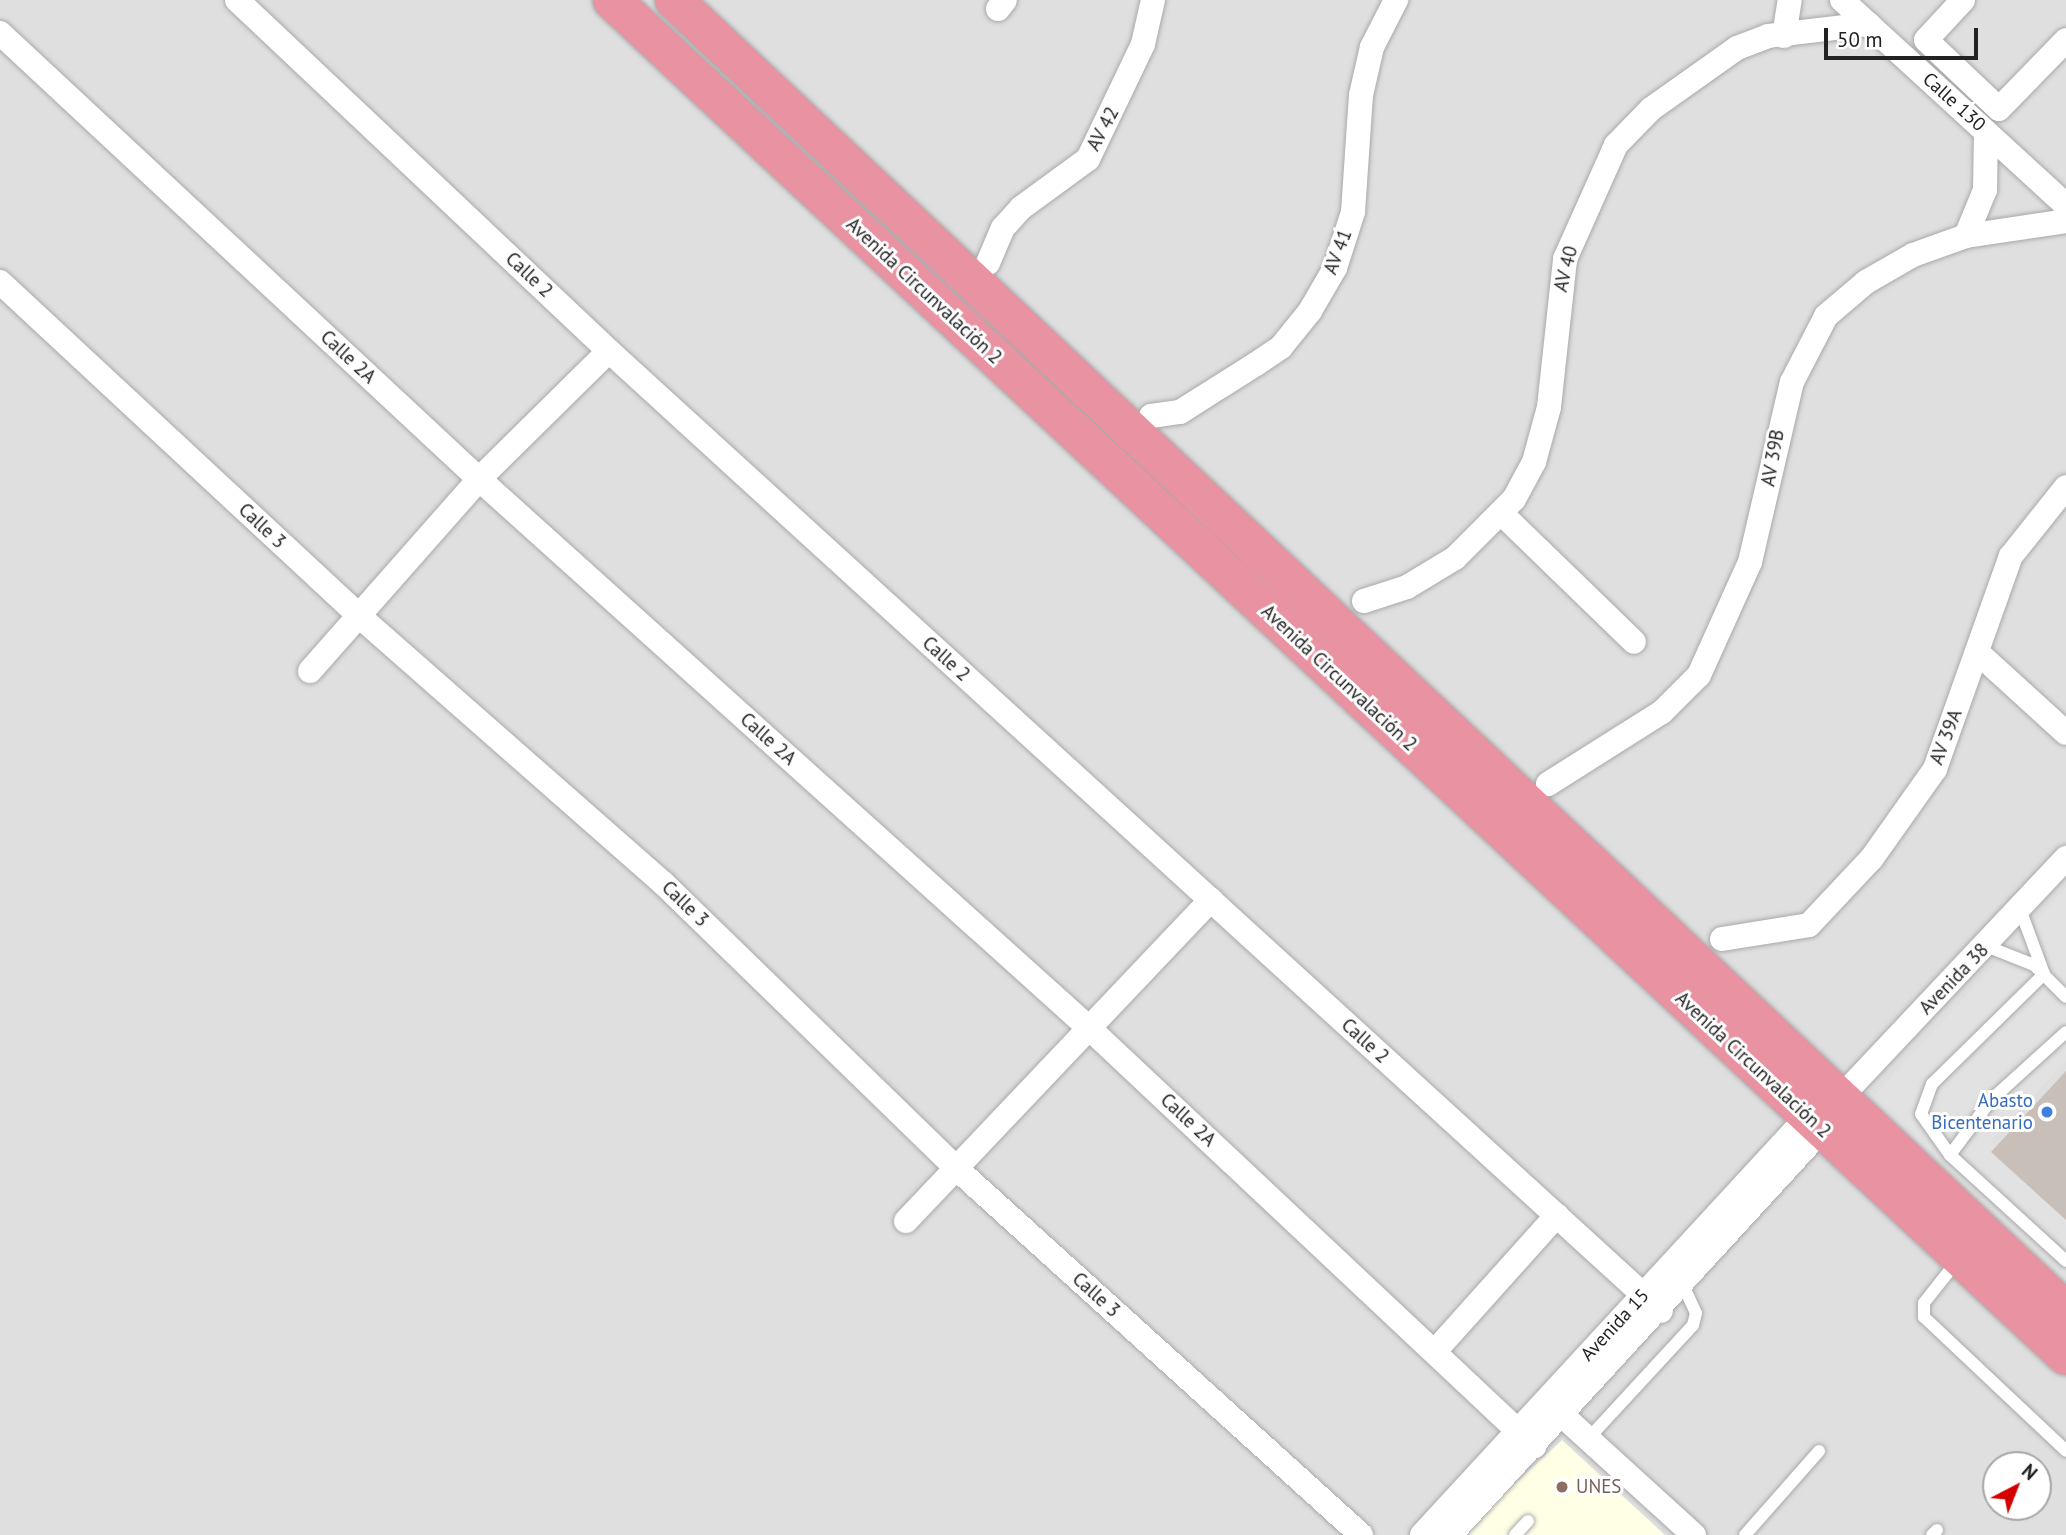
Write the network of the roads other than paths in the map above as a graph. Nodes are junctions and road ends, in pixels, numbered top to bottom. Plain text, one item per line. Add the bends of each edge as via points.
1 (237, 0) edge
2 (612, 0) edge
3 (674, 0) edge
4 (1153, 0) edge
5 (1396, 0) edge
6 (1790, 0) edge
7 (1842, 0) edge
8 (1963, 0) edge
9 (1868, 24) junction
10 (0, 33) edge
11 (1784, 36) junction
12 (2066, 40) edge
13 (1986, 132) junction
14 (2066, 205) edge
15 (2066, 221) edge
16 (1966, 236) junction
17 (988, 264) dead end
18 (0, 282) edge
19 (609, 351) junction
20 (1151, 416) dead end
21 (479, 479) junction
22 (2066, 487) edge
23 (1502, 513) junction
24 (1364, 601) dead end
25 (359, 616) junction
26 (1633, 642) dead end
27 (1977, 652) junction
28 (310, 670) dead end
29 (2066, 733) edge
30 (1548, 784) dead end
31 (2066, 858) edge
32 (1211, 900) junction
33 (2020, 909) junction
34 (1722, 939) dead end
35 (1986, 946) junction
36 (2043, 975) junction
37 (2066, 996) edge
38 (1089, 1028) junction
39 (2066, 1032) edge
40 (1825, 1115) junction
41 (1950, 1156) junction
42 (957, 1169) junction
43 (1557, 1215) junction
44 (906, 1221) dead end
45 (1959, 1258) junction
46 (2066, 1261) edge
47 (1684, 1287) junction
48 (1652, 1303) junction
49 (2066, 1311) edge
50 (1436, 1350) junction
51 (2066, 1356) edge
52 (1554, 1408) junction
53 (1526, 1438) junction
54 (1587, 1440) junction
55 (1819, 1451) dead end
56 (2066, 1451) edge
57 (1528, 1521) dead end
58 (1361, 1535) edge
59 (1422, 1535) edge
60 (1450, 1535) edge
61 (1515, 1535) edge
62 (1694, 1535) edge
63 (1745, 1535) edge

1 - 19 street, Calle 2
2 - 40 highway, Avenida Circunvalación 2
3 - 40 highway, Avenida Circunvalación 2
4 - 17 street, AV 42 via 1126,85 1088,159 1021,208 1003,229
5 - 20 street, AV 41 via 1372,47 1362,95 1353,212 1335,268 1281,347 1180,412
6 - 11 street
7 - 9 street, Calle 130
8 - 12 street via 1926,40 1999,109
9 - 11 street, AV 40
9 - 13 street, Calle 130
10 - 21 street, Calle 2A
11 - 23 street, AV 40 via 1737,48 1651,109 1616,145 1565,259 1549,407 1534,462
13 - 14 street, Calle 130
13 - 16 street via 1985,190
15 - 16 street, AV 39B
16 - 30 street, AV 39B via 1889,268 1826,316 1792,382 1750,562 1699,675 1662,712
18 - 25 street, Calle 3
19 - 21 street
19 - 32 street, Calle 2
21 - 25 street
21 - 38 street, Calle 2A
22 - 27 street, AV 39A via 2011,556
23 - 24 street, AV 40 via 1455,558 1407,587
23 - 26 street
25 - 28 street
25 - 42 street, Calle 3 via 663,883
27 - 29 street
27 - 34 street, AV 39A via 1935,769 1872,858 1809,925
31 - 33 street, Avenida 38
32 - 38 street
32 - 43 street, Calle 2
33 - 35 street, Avenida 38
33 - 36 lane
35 - 36 lane
35 - 40 street, Avenida 38
36 - 37 lane
36 - 41 lane via 1923,1098 1921,1114
38 - 42 street
38 - 50 street, Calle 2A
39 - 41 lane via 1991,1100
40 - 45 highway, Avenida Circunvalación 2
40 - 47 street, Avenida 15
40 - 48 street, Avenida 15
40 - 49 highway, Avenida Circunvalación 2
41 - 46 lane
42 - 44 street
42 - 58 street, Calle 3
43 - 48 street, Calle 2
43 - 50 street
45 - 51 highway, Avenida Circunvalación 2
45 - 56 lane via 1924,1303 1924,1317
47 - 48 street, Avenida 15
47 - 54 lane via 1696,1313 1693,1325
48 - 52 street, Avenida 15
50 - 53 street, Calle 2A
52 - 53 street, Avenida 15
52 - 54 street
53 - 59 street, Avenida 15
53 - 60 street, Avenida 15
54 - 62 street
55 - 63 lane
57 - 61 lane

